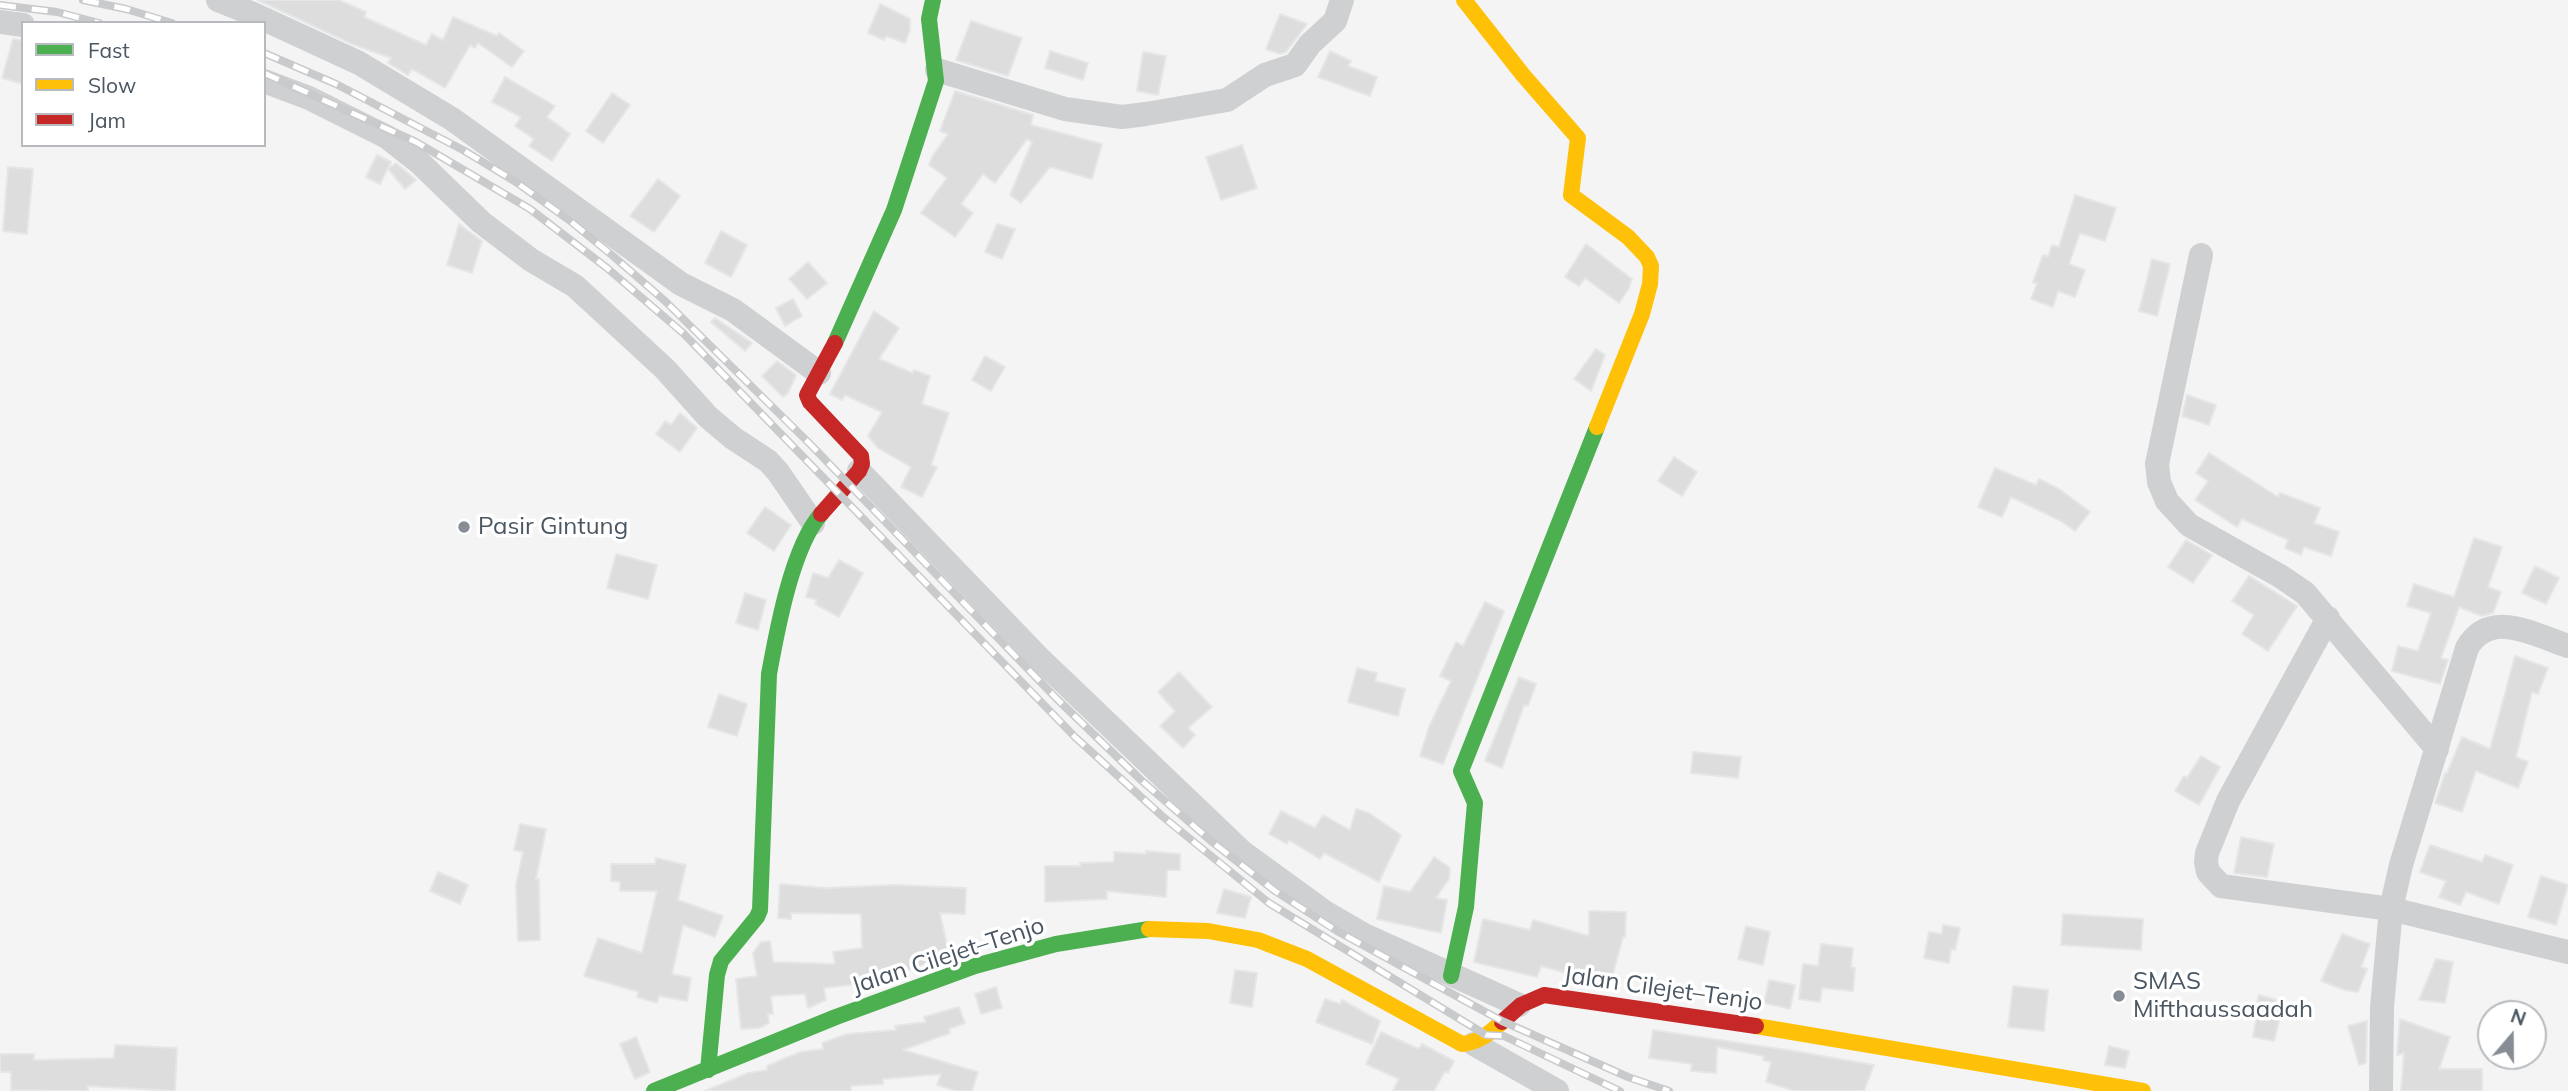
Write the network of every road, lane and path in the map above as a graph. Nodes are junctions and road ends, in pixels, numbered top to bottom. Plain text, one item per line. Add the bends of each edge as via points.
1 (218, 0) edge
2 (933, 0) edge
3 (1342, 0) edge
4 (1464, 0) edge
5 (0, 22) edge
6 (21, 25) edge
7 (937, 70) junction
8 (266, 82) edge
9 (2201, 255) dead end
10 (819, 373) junction
11 (859, 471) junction
12 (813, 523) junction
13 (2328, 618) junction
14 (2568, 646) edge
15 (2437, 749) junction
16 (2391, 909) junction
17 (2568, 952) edge
18 (1451, 976) junction
19 (1519, 1005) junction
20 (1474, 1044) junction
21 (708, 1070) junction
22 (654, 1091) edge
23 (1557, 1091) edge
24 (2143, 1091) edge
25 (2381, 1091) edge

1 - 10 street via 359,63 452,119 681,284 733,310
2 - 7 street via 929,23
3 - 7 street via 1335,21 1294,65 1265,75 1227,100 1146,114 1122,117 1065,109
4 - 18 street via 1577,138 1571,195 1609,220 1644,254 1651,265 1651,279 1642,314 1461,771 1475,803 1466,907
5 - 6 street
7 - 10 street via 894,210
8 - 12 street via 387,138 481,222 575,286 665,369 708,417 768,461
9 - 13 street via 2157,464 2159,482 2167,501 2189,525 2280,576 2305,593
10 - 11 street via 807,396 861,457
11 - 12 street
11 - 18 street via 1041,660 1242,852 1335,919
12 - 21 street via 793,571 769,674 760,910 721,961
13 - 15 street
13 - 16 street via 2228,801 2207,853 2208,872 2221,886
14 - 15 street via 2511,626 2492,626 2480,632 2467,648
15 - 16 street
16 - 17 street
16 - 25 street via 2382,1007
18 - 19 street
19 - 20 street, Jalan Cilejet–Tenjo
19 - 24 street, Jalan Cilejet–Tenjo via 1536,996 1552,996
20 - 21 street, Jalan Cilejet–Tenjo via 1457,1043 1307,959 1258,940 1208,931 1142,929 1056,944 975,966
20 - 23 street
21 - 22 street, Jalan Cilejet–Tenjo

